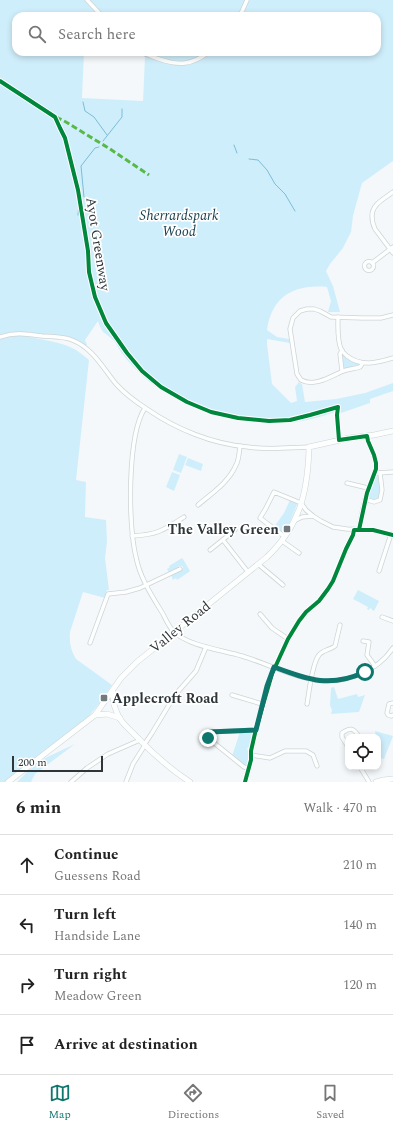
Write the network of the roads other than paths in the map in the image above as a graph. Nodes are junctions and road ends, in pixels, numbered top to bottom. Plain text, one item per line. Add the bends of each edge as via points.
1 (87, 0) edge
2 (247, 0) edge
3 (98, 12) edge
4 (242, 12) edge
5 (152, 56) edge
6 (203, 56) edge
7 (393, 192) edge
8 (392, 250) edge
9 (372, 263) dead end
10 (393, 316) edge
11 (338, 317) junction
12 (0, 337) edge
13 (342, 350) junction
14 (393, 358) edge
15 (363, 363) junction
16 (342, 371) junction
17 (145, 408) junction
18 (393, 431) edge
19 (367, 436) junction
20 (240, 446) junction
21 (309, 447) junction
22 (375, 472) junction
23 (393, 472) edge
24 (380, 473) junction
25 (347, 482) dead end
26 (368, 488) junction
27 (365, 499) junction
28 (301, 503) junction
29 (198, 505) dead end
30 (313, 516) junction
31 (184, 517) dead end
32 (294, 520) junction
33 (234, 530) dead end
34 (357, 530) junction
35 (392, 534) edge
36 (132, 536) junction
37 (284, 539) junction
38 (222, 540) junction
39 (210, 550) dead end
40 (298, 553) dead end
41 (258, 564) junction
42 (180, 569) dead end
43 (379, 571) dead end
44 (248, 572) junction
45 (283, 585) dead end
46 (146, 586) junction
47 (260, 614) dead end
48 (382, 618) dead end
49 (393, 621) edge
50 (340, 625) dead end
51 (174, 632) junction
52 (288, 640) junction
53 (363, 641) dead end
54 (90, 643) dead end
55 (206, 647) junction
56 (393, 648) edge
57 (375, 666) junction
58 (274, 667) junction
59 (311, 680) junction
60 (113, 691) junction
61 (232, 695) dead end
62 (393, 703) edge
63 (262, 704) junction
64 (306, 704) dead end
65 (95, 715) junction
66 (393, 715) edge
67 (120, 718) junction
68 (256, 730) junction
69 (358, 734) edge
70 (140, 740) junction
71 (345, 742) edge
72 (144, 745) junction
73 (251, 755) junction
74 (317, 766) dead end
75 (249, 769) junction
76 (362, 770) edge
77 (393, 779) edge
78 (8, 782) edge
79 (71, 782) edge
80 (126, 782) edge
81 (190, 782) edge
82 (245, 782) edge
83 (369, 782) edge
84 (376, 782) edge

1 - 3 street
2 - 4 street
5 - 6 street via 172,63 188,63
7 - 8 street via 378,202 372,212 373,226
8 - 9 street
10 - 11 street
11 - 13 street via 338,336
11 - 16 street via 331,317 314,309 303,310 293,318 291,332 297,374 301,380 319,381
12 - 17 street via 25,333 70,339 84,346 95,356 117,385
13 - 15 street via 351,358
13 - 16 street
14 - 15 street
15 - 16 street via 360,367
17 - 20 street via 182,428 213,440
17 - 36 street via 137,430 132,464
18 - 19 main road
19 - 21 main road
19 - 22 street via 376,463
20 - 21 street via 270,449
20 - 29 street via 233,471
21 - 28 main road, Valley Road via 307,476
22 - 24 street
22 - 26 street
23 - 24 street
24 - 27 street via 380,500 374,502
25 - 26 street
26 - 27 street
27 - 34 street
28 - 30 street
28 - 32 main road, Valley Road
28 - 37 street via 274,492 260,518
30 - 32 street
30 - 34 street via 333,527
31 - 36 street via 158,532
32 - 37 main road, Valley Road
33 - 38 street
34 - 35 street
34 - 52 street via 328,589 302,616
35 - 43 street
36 - 46 street via 138,566
37 - 40 street
37 - 41 main road, Valley Road
38 - 39 street
38 - 44 street
41 - 44 main road, Valley Road
41 - 45 street
42 - 46 street
44 - 51 main road, Valley Road
46 - 51 street
46 - 54 street via 108,594
47 - 52 street via 272,628
48 - 49 street
50 - 59 street via 335,646 317,658
51 - 55 street
51 - 60 main road, Valley Road via 128,670
52 - 58 street
53 - 57 street via 369,642 367,655
55 - 58 street
55 - 72 street via 196,671 175,695
56 - 57 street
57 - 59 street via 344,680
58 - 59 street
58 - 63 street
59 - 64 street
60 - 65 main road, Valley Road
60 - 67 main road via 113,701
61 - 63 street
62 - 66 street via 389,704 387,712 388,715
63 - 68 street
65 - 67 main road via 107,714
65 - 78 main road, Valley Road
67 - 70 main road
68 - 73 street
68 - 75 street via 206,734
69 - 71 street via 352,729 342,732
70 - 72 main road
70 - 79 street via 108,754
72 - 80 street
72 - 81 main road via 168,767
73 - 74 street via 270,758 285,751 306,751 313,755
73 - 75 street
75 - 82 street
76 - 83 street
77 - 84 main road

